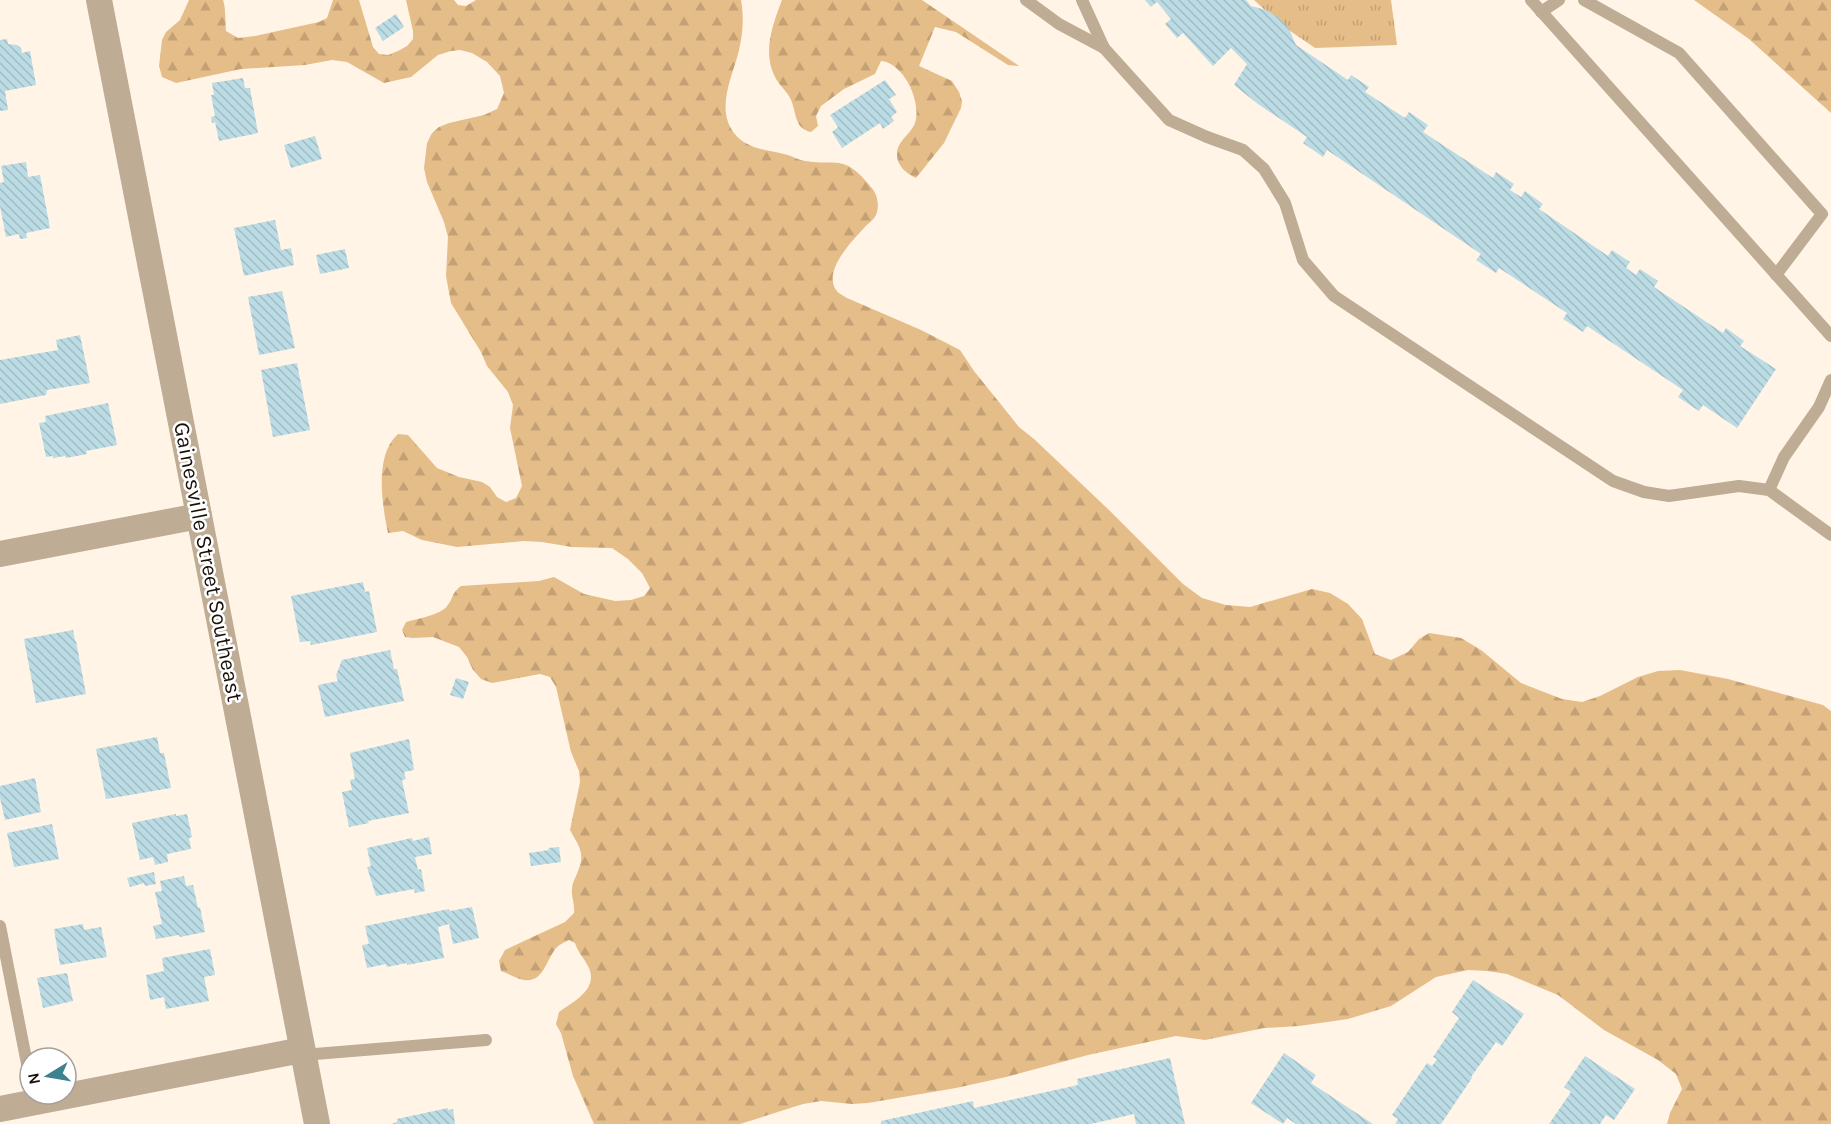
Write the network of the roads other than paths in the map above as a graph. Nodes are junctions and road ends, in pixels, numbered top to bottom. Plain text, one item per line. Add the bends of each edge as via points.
1 (99, 0) edge
2 (1026, 0) edge
3 (1082, 0) edge
4 (1531, 0) edge
5 (1559, 0) edge
6 (1584, 0) edge
7 (1541, 12) junction
8 (1104, 48) junction
9 (1776, 274) junction
10 (1831, 336) edge
11 (1831, 380) edge
12 (1769, 490) junction
13 (199, 516) junction
14 (1831, 535) edge
15 (0, 554) edge
16 (0, 926) edge
17 (486, 1040) dead end
18 (23, 1046) edge
19 (303, 1053) junction
20 (78, 1085) edge
21 (18, 1099) edge
22 (0, 1108) edge
23 (317, 1124) edge

1 - 13 street, Gainesville Street Southeast
2 - 8 lane via 1059,24
3 - 8 lane
4 - 7 lane
5 - 7 lane
6 - 9 lane via 1679,53 1822,214
7 - 9 lane
8 - 12 lane via 1169,120 1243,150 1264,169 1285,203 1304,260 1334,296 1613,481 1669,496 1738,486
9 - 10 lane
11 - 12 lane via 1819,407 1784,457
12 - 14 lane
13 - 15 street
13 - 19 street, Gainesville Street Southeast
16 - 18 lane
17 - 19 lane
19 - 20 street
19 - 23 street, Gainesville Street Southeast
21 - 22 street

